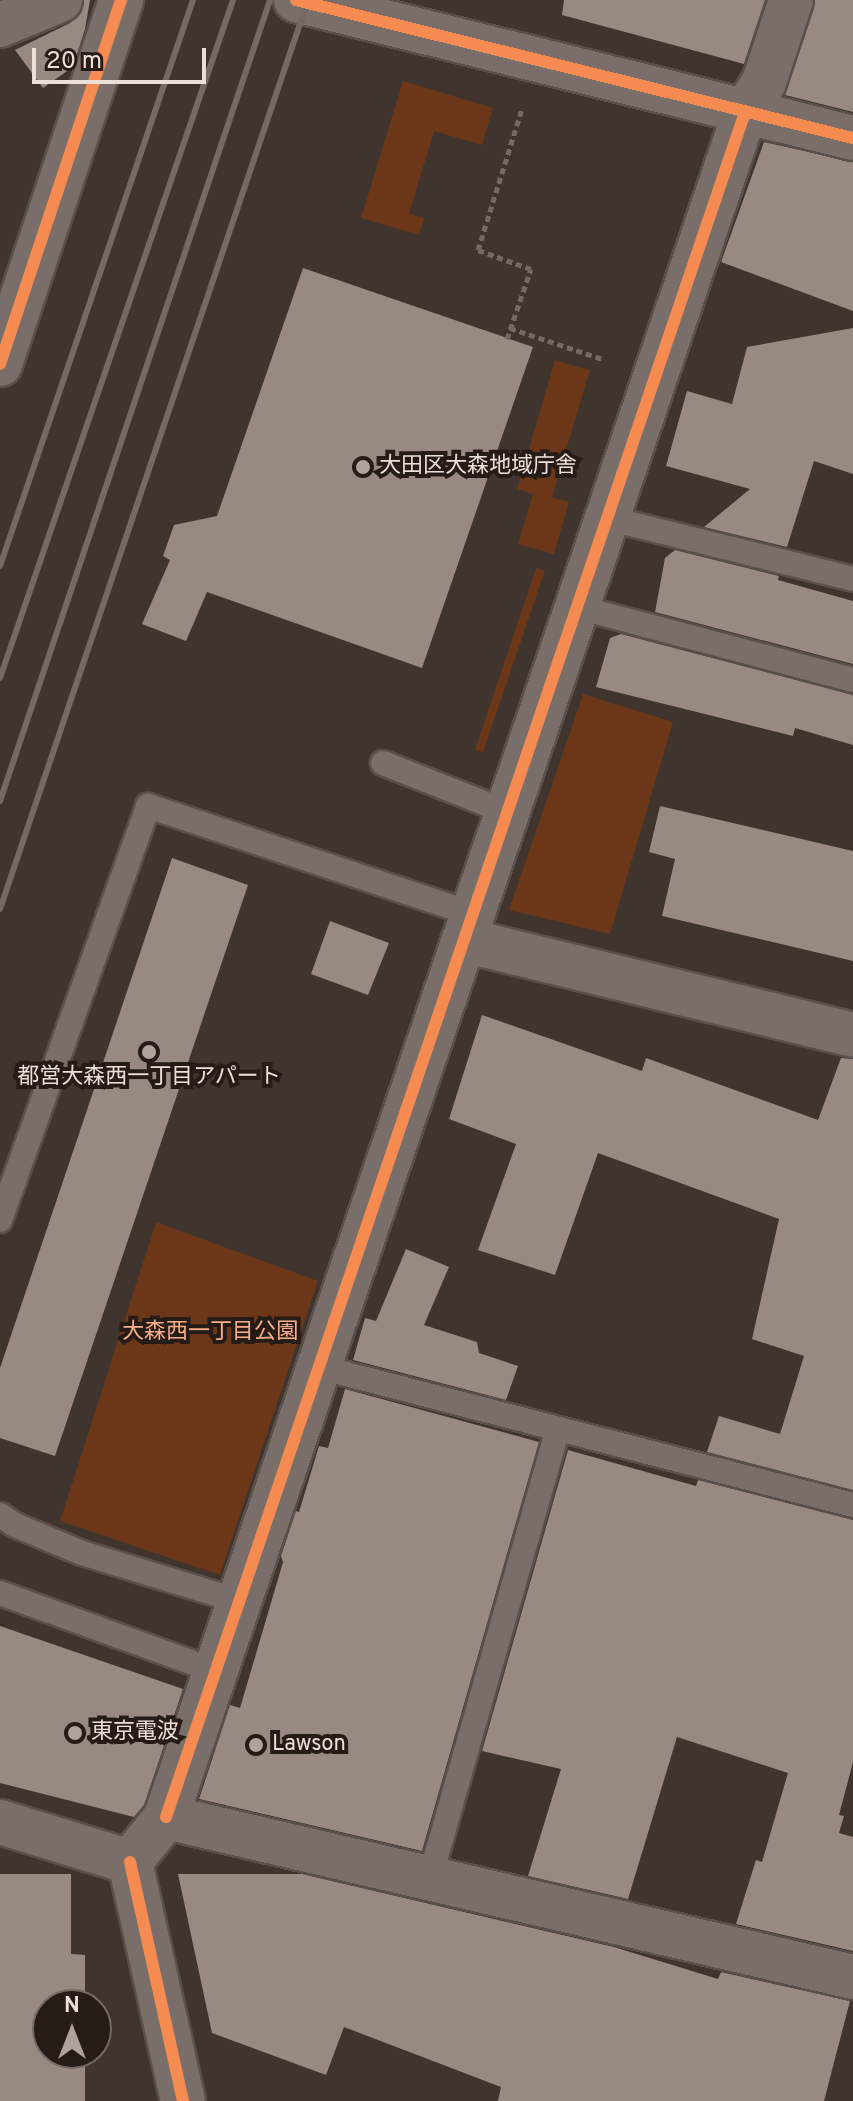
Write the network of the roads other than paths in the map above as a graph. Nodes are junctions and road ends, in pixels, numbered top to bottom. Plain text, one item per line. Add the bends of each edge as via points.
1 (60, 0) edge
2 (121, 0) edge
3 (296, 0) edge
4 (791, 0) edge
5 (0, 25) edge
6 (745, 112) junction
7 (853, 138) edge
8 (0, 364) edge
9 (607, 518) junction
10 (853, 579) edge
11 (577, 607) junction
12 (853, 680) edge
13 (383, 763) dead end
14 (507, 812) junction
15 (468, 927) junction
16 (853, 1035) edge
17 (0, 1220) edge
18 (319, 1367) junction
19 (558, 1429) junction
20 (853, 1505) edge
21 (0, 1515) edge
22 (0, 1593) edge
23 (239, 1601) junction
24 (215, 1671) junction
25 (166, 1817) junction
26 (0, 1822) edge
27 (130, 1862) junction
28 (430, 1878) junction
29 (853, 1977) edge
30 (183, 2101) edge

1 - 5 street
2 - 8 street
3 - 6 street
4 - 6 street via 764,82
6 - 7 street
6 - 9 street
9 - 10 lane
9 - 11 street
11 - 12 lane
11 - 14 street
13 - 14 lane
14 - 15 street
15 - 16 street
15 - 17 lane via 148,806
15 - 18 street
18 - 19 lane
18 - 23 street
19 - 20 lane
19 - 28 lane
21 - 23 lane via 82,1553
22 - 24 lane
23 - 24 street
24 - 25 street
25 - 27 street
25 - 28 street
26 - 27 street
27 - 30 street
28 - 29 street

